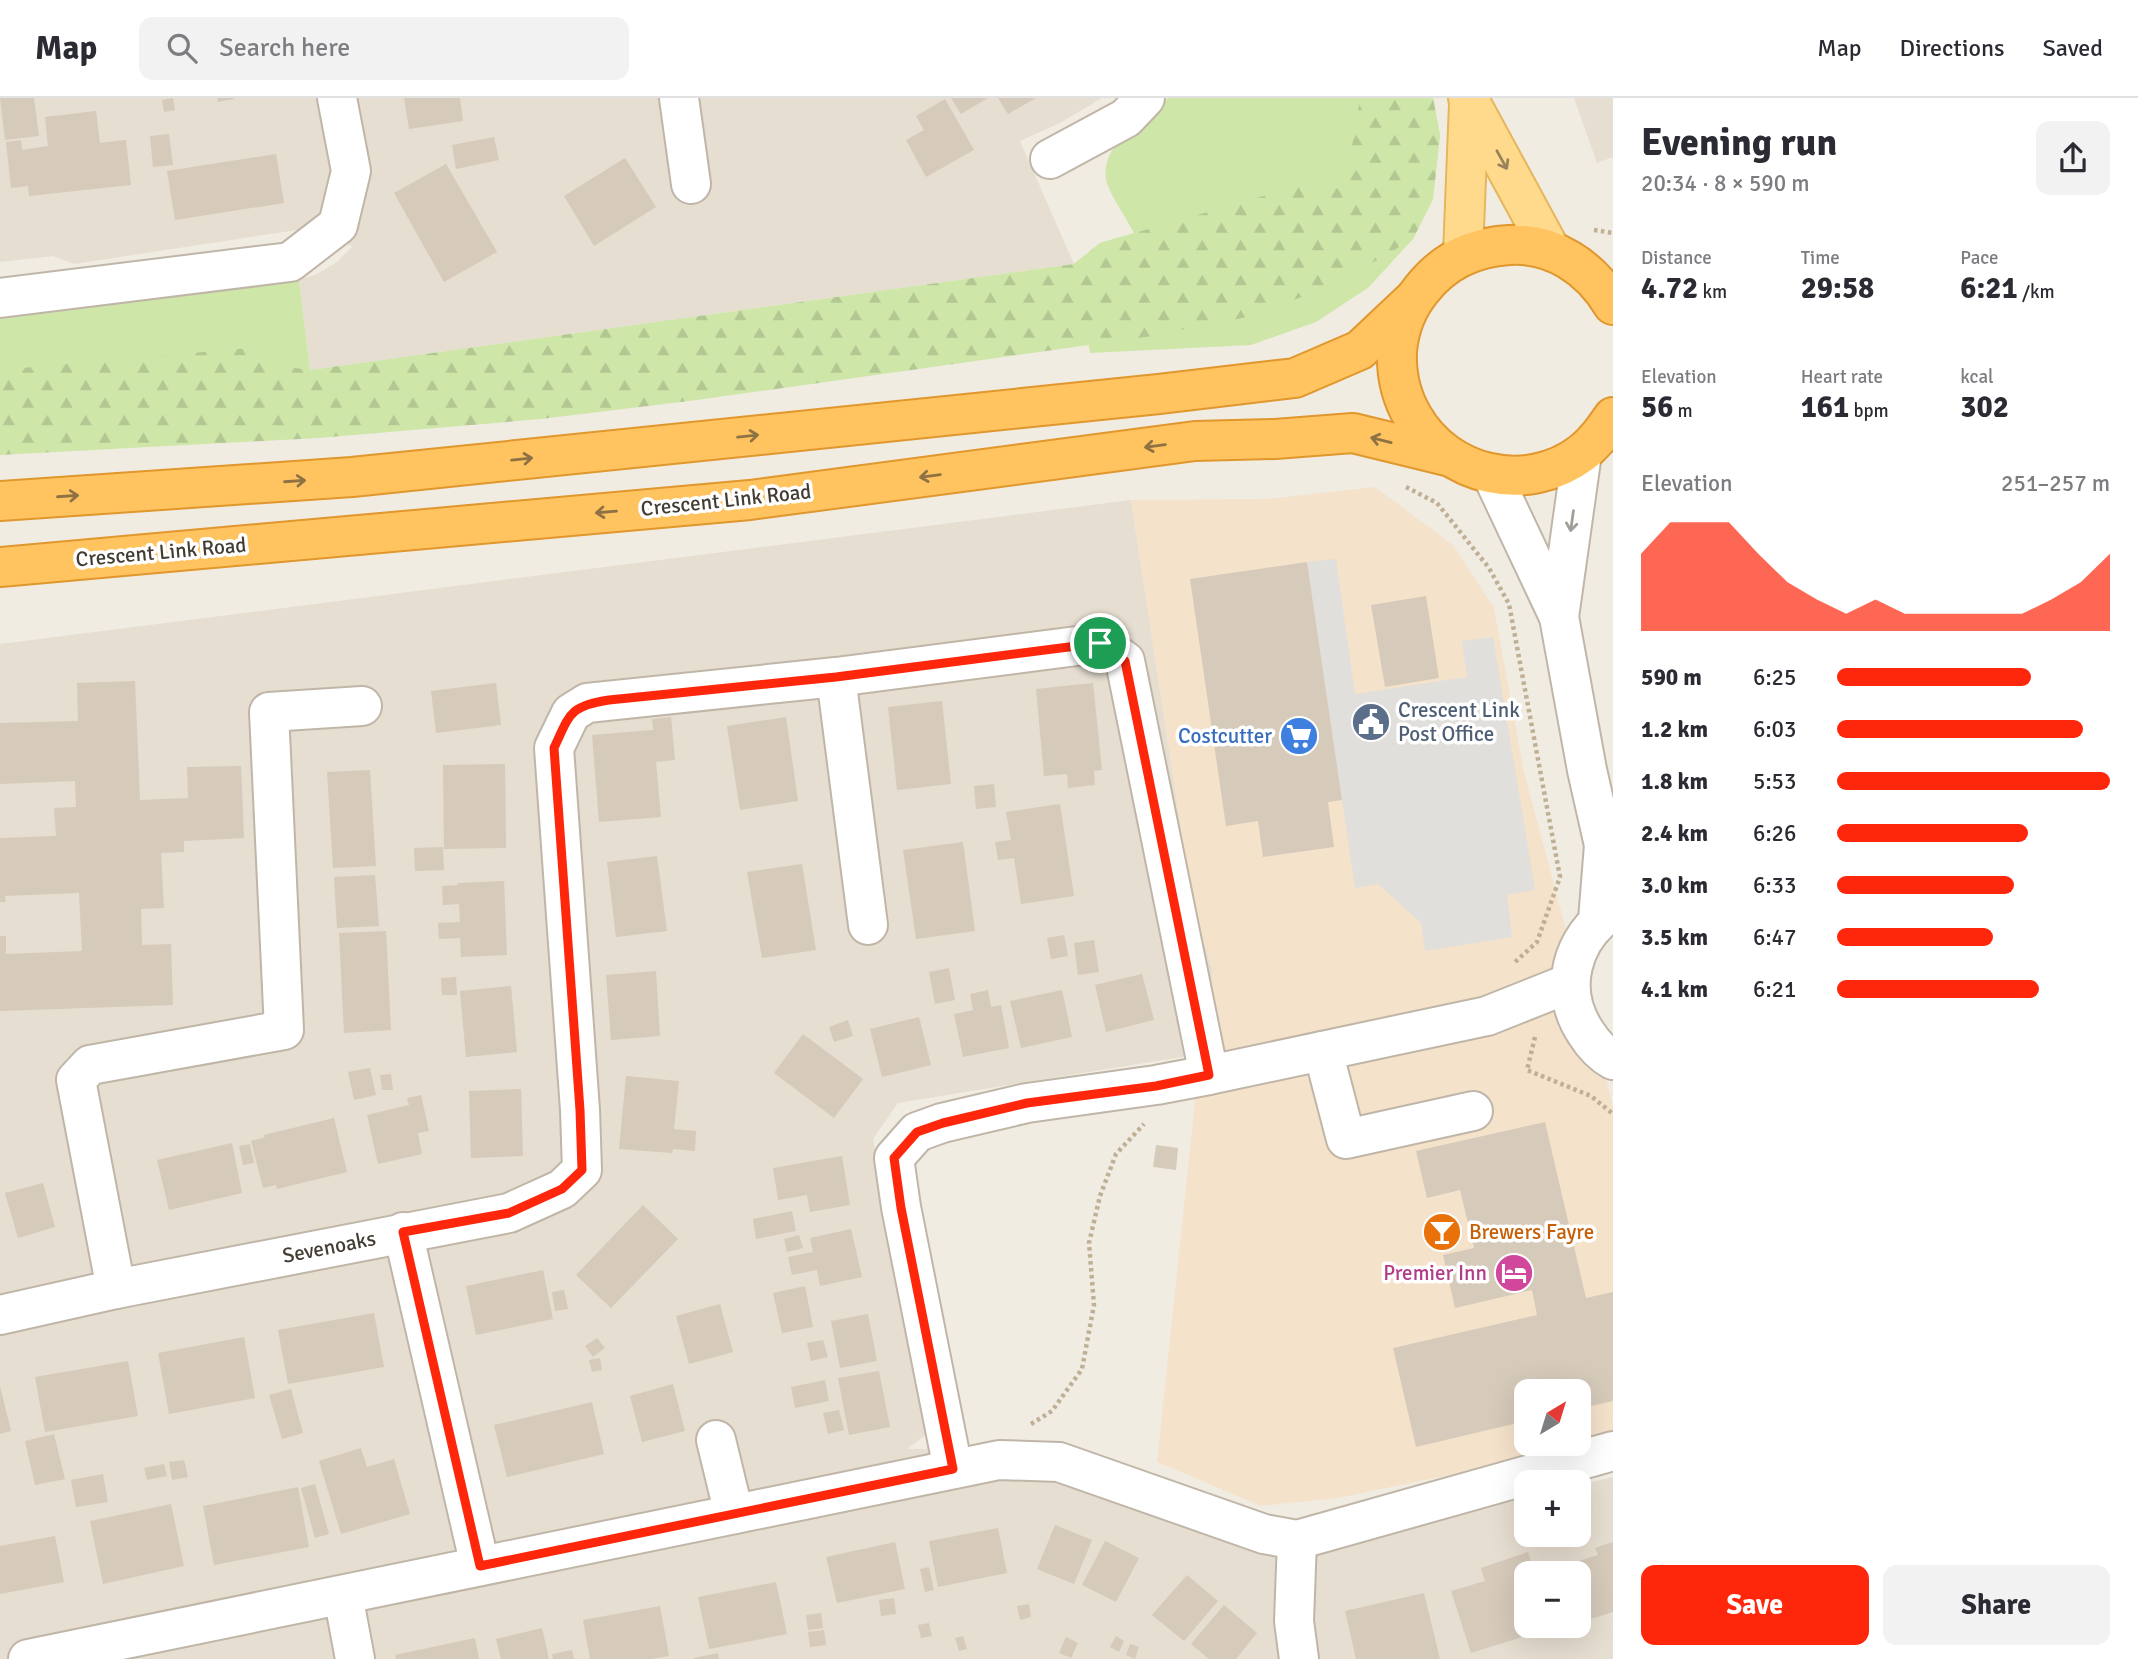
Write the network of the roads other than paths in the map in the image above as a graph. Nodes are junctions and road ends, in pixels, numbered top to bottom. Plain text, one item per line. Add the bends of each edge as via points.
1 (337, 98) edge
2 (679, 98) edge
3 (1145, 98) edge
4 (1468, 99) edge
5 (1050, 159) dead end
6 (691, 184) dead end
7 (1463, 254) junction
8 (1580, 260) edge
9 (0, 298) edge
10 (1412, 301) junction
11 (1613, 305) edge
12 (1613, 417) edge
13 (1582, 453) junction
14 (1447, 456) junction
15 (1492, 475) junction
16 (0, 501) edge
17 (0, 567) edge
18 (1559, 617) junction
19 (836, 677) junction
20 (362, 706) dead end
21 (1609, 851) edge
22 (1605, 915) edge
23 (868, 925) dead end
24 (1570, 983) junction
25 (1487, 1016) junction
26 (1579, 1023) junction
27 (1323, 1051) junction
28 (1613, 1060) edge
29 (1209, 1075) junction
30 (1473, 1111) dead end
31 (403, 1232) junction
32 (116, 1289) junction
33 (0, 1315) edge
34 (716, 1440) dead end
35 (1613, 1451) edge
36 (953, 1469) junction
37 (746, 1512) junction
38 (1297, 1540) junction
39 (480, 1566) junction
40 (343, 1595) junction
41 (28, 1659) edge
42 (355, 1659) edge
43 (1299, 1659) edge

1 - 9 street via 351,172 338,225 290,262
2 - 6 street
3 - 5 street via 1126,118
4 - 7 main road
4 -> 8 main road
7 - 8 highway via 1519,244
7 - 10 highway via 1434,274
8 - 11 highway
10 - 14 highway via 1399,333 1396,368 1404,402 1422,432
16 -> 10 highway via 352,477 1295,378 1360,350
12 - 13 highway
13 - 15 highway via 1554,468 1524,475
13 -> 18 street
14 - 15 highway
14 -> 17 highway, Crescent Link Road via 1353,433 1195,441 750,500
15 - 18 street
18 - 21 street via 1587,770
19 - 23 street
19 - 29 street, Sevenoaks via 1100,643 1125,661
19 - 31 street, Sevenoaks via 609,700 587,703 571,713 554,748 582,1170 562,1189 509,1213
20 - 32 street via 269,712 284,1030 90,1065 76,1080
21 - 22 street
22 - 24 street via 1583,939 1573,960
24 - 25 street
24 - 26 street
25 - 26 street
25 - 27 street
26 - 28 street
27 - 29 street
27 - 30 street via 1346,1139
29 - 36 street via 1027,1103 943,1123 917,1132 894,1158
31 - 32 street, Sevenoaks
31 - 39 street
32 - 33 street, Sevenoaks
34 - 37 street
35 - 38 street
36 - 37 street
36 - 38 street via 999,1460 1059,1462 1264,1534
37 - 39 street
38 - 43 street via 1294,1621
39 - 40 street
40 - 41 street
40 - 42 street

